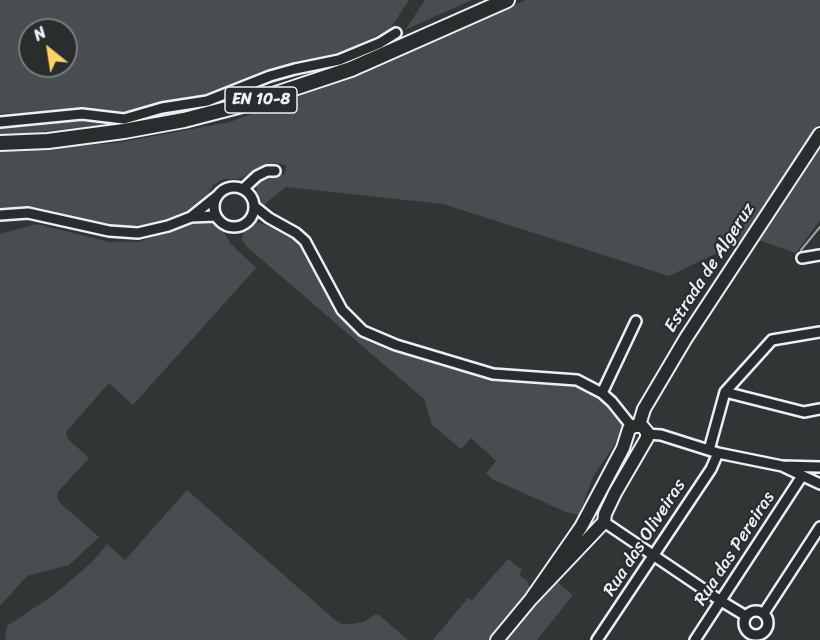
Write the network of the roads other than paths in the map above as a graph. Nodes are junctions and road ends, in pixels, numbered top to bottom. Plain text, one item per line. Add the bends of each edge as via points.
1 (507, 0) edge
2 (396, 33) dead end
3 (0, 122) edge
4 (820, 134) edge
5 (0, 143) edge
6 (275, 171) dead end
7 (243, 189) junction
8 (217, 196) junction
9 (254, 206) junction
10 (0, 215) edge
11 (216, 216) junction
12 (191, 217) junction
13 (250, 218) junction
14 (269, 218) junction
15 (820, 255) edge
16 (801, 258) dead end
17 (636, 321) dead end
18 (820, 332) edge
19 (724, 392) junction
20 (602, 393) junction
21 (820, 409) edge
22 (638, 433) junction
23 (713, 451) junction
24 (782, 466) junction
25 (820, 467) edge
26 (802, 476) junction
27 (820, 483) edge
28 (590, 511) junction
29 (604, 520) junction
30 (820, 527) edge
31 (653, 556) junction
32 (531, 599) junction
33 (721, 601) junction
34 (764, 613) junction
35 (746, 616) junction
36 (753, 638) edge
37 (497, 640) edge
38 (597, 640) edge
39 (695, 640) edge

1 - 5 highway, EN 10-8 via 351,69 246,104 124,131
2 - 3 street via 339,60 270,76 207,101 124,118 82,114
4 - 22 main road, Estrada de Algeruz via 686,338 644,409
6 - 7 street via 257,176
7 - 8 street via 229,188
7 - 9 street
8 - 11 street
8 - 12 street
9 - 13 street
9 - 14 street
10 - 12 street via 28,213 109,231 138,233
11 - 12 street
11 - 13 street via 233,227
13 - 14 street
14 - 20 street via 305,242 342,310 363,331 493,374 577,380
15 - 16 street
17 - 20 street
18 - 19 street via 772,340
19 - 21 street via 804,412
19 - 23 street, Rua das Oliveiras
20 - 22 street
22 - 23 street via 661,435
22 - 28 main road, Estrada de Algeruz
22 - 29 main road, Estrada de Algeruz via 637,457
23 - 24 street
23 - 31 street, Rua das Oliveiras via 711,469
24 - 25 street
24 - 26 street
25 - 27 street via 816,472
26 - 27 street
26 - 33 street, Rua das Pereiras
28 - 29 main road via 601,509
28 - 32 main road, Estrada de Algeruz
29 - 31 street
29 - 32 main road, Estrada de Algeruz
30 - 34 street
31 - 33 street
31 - 38 street, Rua das Oliveiras
32 - 37 main road, Estrada de Algeruz
33 - 35 street
33 - 39 street, Rua das Pereiras
34 - 35 street via 754,610
34 - 36 street via 769,621 767,630
35 - 36 street via 744,625

